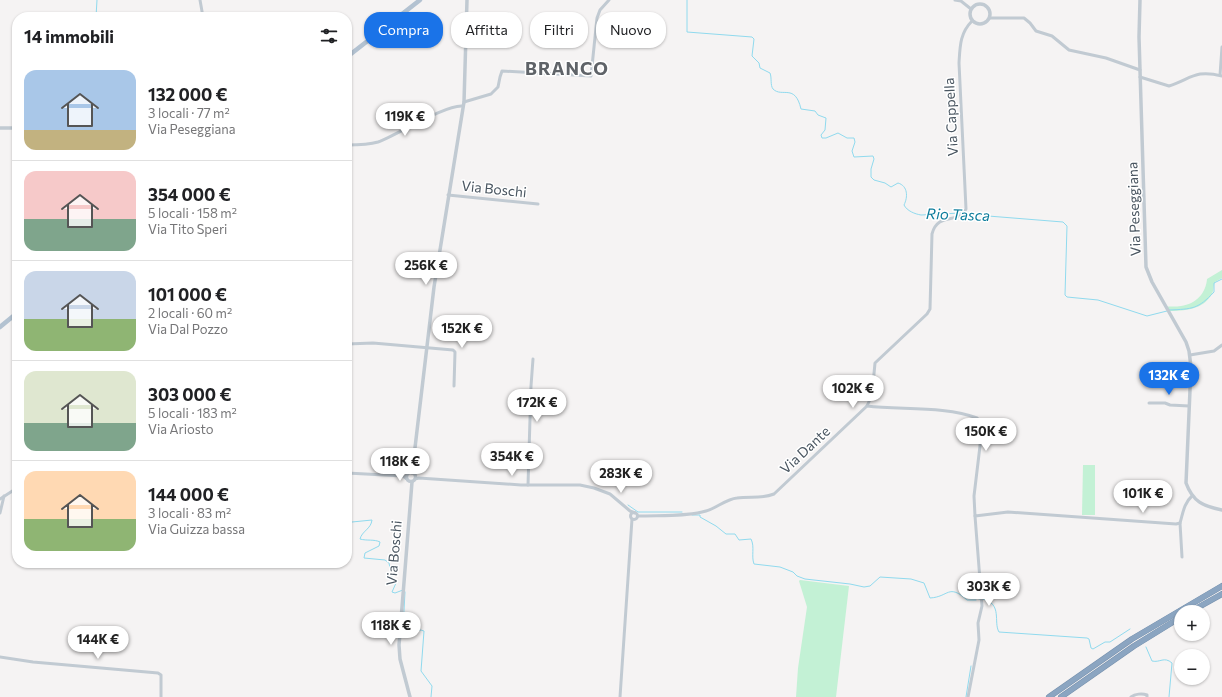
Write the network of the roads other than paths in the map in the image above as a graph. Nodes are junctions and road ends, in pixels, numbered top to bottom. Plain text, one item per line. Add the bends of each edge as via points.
1 (200, 0) edge
2 (420, 0) edge
3 (467, 0) edge
4 (609, 0) edge
5 (955, 0) edge
6 (986, 0) edge
7 (1140, 0) edge
8 (984, 5) junction
9 (971, 9) junction
10 (202, 12) edge
11 (990, 18) junction
12 (972, 21) junction
13 (1222, 47) edge
14 (352, 53) edge
15 (1140, 70) junction
16 (1221, 76) edge
17 (1140, 77) junction
18 (463, 104) junction
19 (0, 128) edge
20 (12, 128) edge
21 (352, 145) edge
22 (448, 195) junction
23 (538, 204) dead end
24 (963, 214) joint
25 (12, 317) edge
26 (0, 327) edge
27 (352, 344) edge
28 (1222, 345) edge
29 (427, 347) junction
30 (1190, 355) junction
31 (534, 359) dead end
32 (454, 386) dead end
33 (1149, 403) dead end
34 (867, 406) junction
35 (1189, 406) junction
36 (352, 473) edge
37 (407, 477) junction
38 (415, 477) junction
39 (528, 485) junction
40 (12, 491) edge
41 (4, 496) junction
42 (1192, 496) junction
43 (0, 499) edge
44 (1222, 510) edge
45 (630, 511) junction
46 (0, 513) edge
47 (975, 516) junction
48 (634, 519) junction
49 (1180, 523) junction
50 (1182, 557) dead end
51 (1222, 586) edge
52 (1222, 594) edge
53 (1202, 605) edge
54 (1174, 621) edge
55 (0, 656) edge
56 (161, 697) edge
57 (410, 697) edge
58 (620, 697) edge
59 (968, 697) edge
60 (1048, 697) edge
61 (1061, 697) edge
62 (1132, 697) edge
63 (1147, 697) edge

1 - 10 street
2 - 14 main road
3 - 18 street, Via Boschi
4 - 18 street via 597,18 591,76 502,72 498,87 490,94
5 - 9 street via 961,1
6 - 8 street
7 - 15 street, Via Peseggiana
8 - 9 street via 975,5
8 - 11 street via 988,8
9 - 12 street
11 - 12 street via 984,23
11 - 15 street via 1024,18 1036,31 1052,36 1069,50 1106,58
12 - 24 street, Via Cappella via 966,27 960,43 966,208
13 - 16 street
15 - 17 street, Via Peseggiana
16 - 17 street via 1201,73 1169,86
17 - 30 street, Via Peseggiana via 1146,266 1152,282 1186,342
18 - 21 street via 380,141
18 - 22 street, Via Boschi
19 - 20 street
22 - 23 street, Via Boschi
22 - 29 street, Via Boschi
24 - 34 street, Via Dante via 943,219 934,226 930,309 875,363 872,395
25 - 26 main road
27 - 29 street
28 - 30 street via 1214,351
29 - 32 street via 455,352
29 - 38 street, Via Boschi
30 - 35 street, Via Peseggiana
31 - 39 street via 531,379
33 - 35 street
34 - 47 street via 933,410 977,418 981,422 974,496
34 - 48 street, Via Dante via 774,494 766,497 738,498 698,513
35 - 42 street, Via Peseggiana via 1186,483
36 - 37 street
37 - 38 street
37 - 38 street
38 - 39 street
38 - 57 street, Via Boschi via 402,588 399,644 400,659
39 - 45 street via 594,488 610,494
40 - 41 street
41 - 43 street
41 - 46 street
42 - 44 street via 1201,503
42 - 49 street via 1184,508
45 - 48 street
45 - 48 street via 635,513
47 - 49 street via 1008,512
47 - 59 street via 982,606
48 - 58 street
49 - 50 street
51 - 60 highway via 1132,639
52 - 53 highway
54 - 61 highway
55 - 56 street via 33,662 158,673 162,680
62 - 63 street via 1143,694

